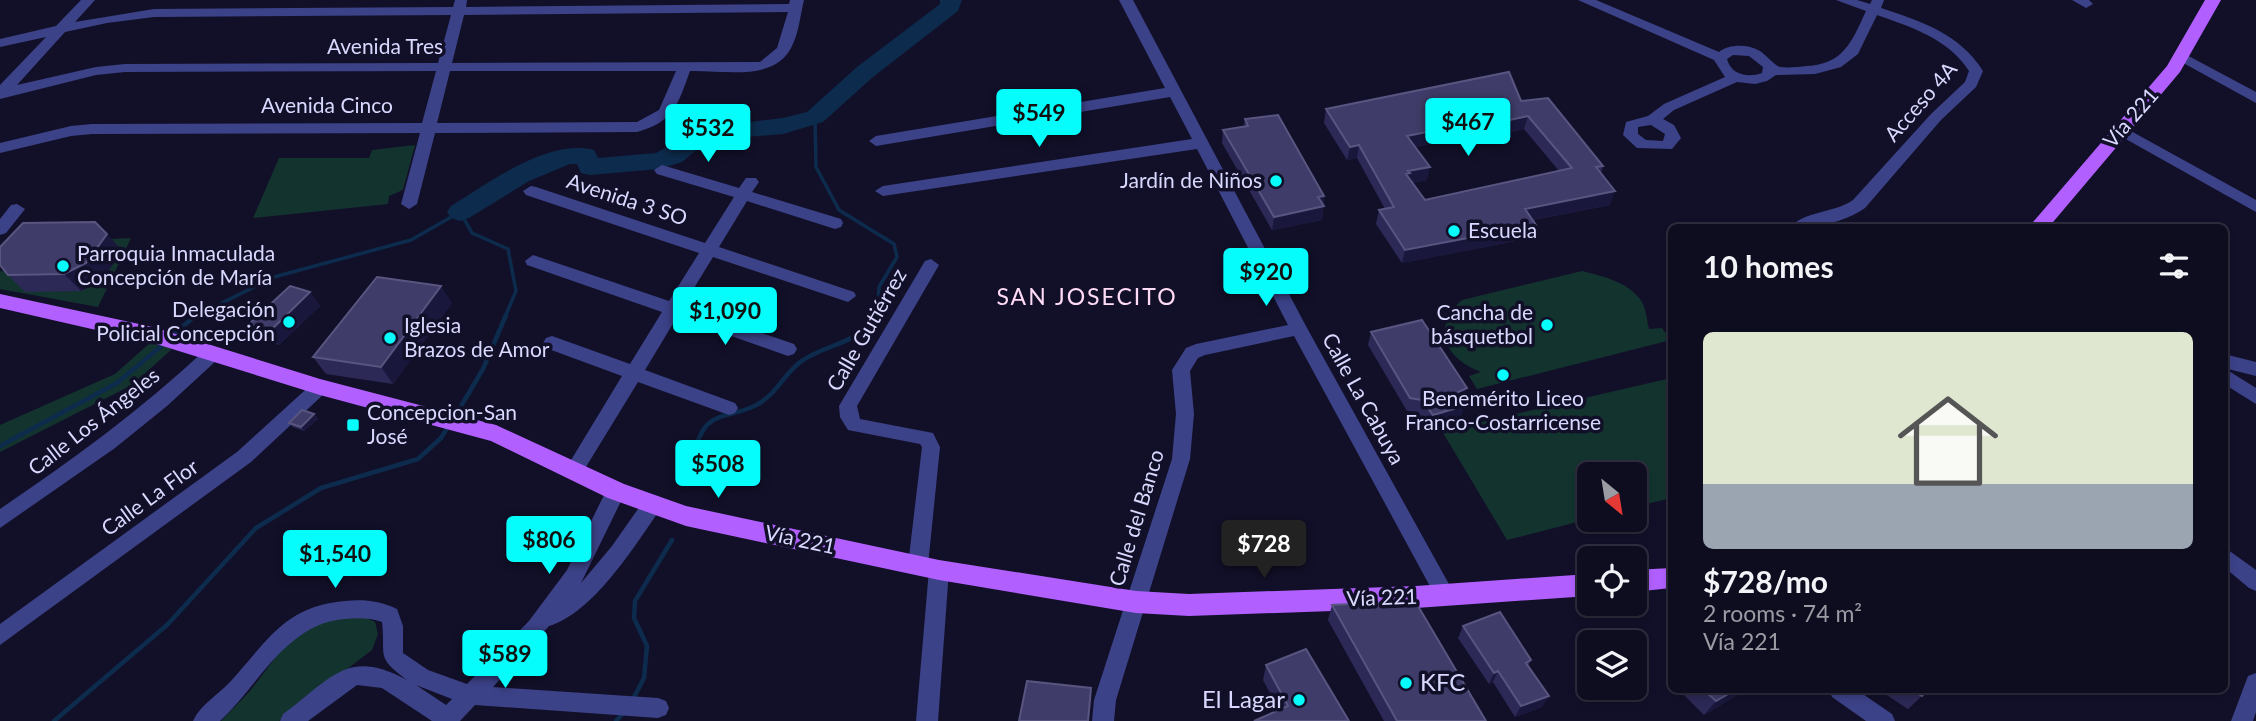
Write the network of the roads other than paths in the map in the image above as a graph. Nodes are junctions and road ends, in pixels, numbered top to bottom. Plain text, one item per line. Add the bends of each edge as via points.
1 (88, 0) edge
2 (1126, 0) edge
3 (1585, 0) edge
4 (1843, 0) edge
5 (2213, 0) edge
6 (796, 4) edge
7 (460, 5) edge
8 (1875, 5) edge
9 (61, 29) junction
10 (0, 43) edge
11 (2181, 56) junction
12 (1720, 58) junction
13 (445, 68) junction
14 (684, 68) junction
15 (1770, 71) junction
16 (1736, 77) junction
17 (1175, 91) junction
18 (0, 93) edge
19 (2256, 98) edge
20 (1652, 120) dead end
21 (429, 126) junction
22 (2120, 130) junction
23 (876, 141) dead end
24 (1201, 143) junction
25 (0, 148) edge
26 (662, 170) dead end
27 (748, 188) junction
28 (531, 191) dead end
29 (883, 191) dead end
30 (409, 204) dead end
31 (2256, 207) edge
32 (17, 209) dead end
33 (835, 223) dead end
34 (1804, 224) edge
35 (2040, 224) edge
36 (0, 229) edge
37 (710, 250) junction
38 (533, 261) dead end
39 (931, 265) dead end
40 (848, 296) dead end
41 (0, 301) edge
42 (673, 310) junction
43 (1299, 329) junction
44 (552, 343) dead end
45 (788, 349) dead end
46 (211, 355) junction
47 (2228, 362) edge
48 (2256, 369) edge
49 (634, 373) junction
50 (2228, 377) edge
51 (320, 387) junction
52 (2256, 397) edge
53 (729, 408) dead end
54 (574, 470) junction
55 (616, 491) junction
56 (652, 505) junction
57 (0, 520) edge
58 (2228, 558) edge
59 (929, 568) junction
60 (1668, 578) edge
61 (1647, 580) edge
62 (2256, 582) edge
63 (1577, 585) edge
64 (1445, 595) junction
65 (1136, 602) junction
66 (536, 628) junction
67 (0, 636) edge
68 (2256, 683) edge
69 (1844, 693) edge
70 (470, 695) junction
71 (658, 708) dead end
72 (446, 720) edge
73 (204, 721) edge
74 (291, 721) edge
75 (927, 721) edge
76 (1103, 721) edge
77 (1884, 721) edge
78 (2242, 721) edge

1 - 9 street
2 - 17 street, Calle La Cabuya
3 - 12 street
4 - 8 street
5 - 11 main road, Vía 221
6 - 7 street
6 - 14 street, Avenida Tres via 784,52 771,63
7 - 9 street via 133,14
7 - 13 street
8 - 15 street via 1852,52 1835,65 1811,71
8 - 34 street, Acceso 4A via 1962,49 1976,71 1971,84 1859,204 1850,212
9 - 10 street
9 - 18 street
11 - 19 street
11 - 22 main road, Vía 221
12 - 15 street via 1729,51 1753,53 1767,61
12 - 16 street via 1725,70
13 - 14 street, Avenida Tres
13 - 18 street, Avenida Tres via 125,68
13 - 21 street
14 - 21 street, Avenida Cinco via 666,114 655,123 637,127
15 - 16 street via 1759,79
16 - 20 street via 1669,107
17 - 23 street
17 - 24 street, Calle La Cabuya
21 - 25 street, Avenida Cinco via 92,129
21 - 30 street
22 - 31 street
22 - 35 main road, Vía 221
24 - 29 street
24 - 43 street, Calle La Cabuya
26 - 27 street
27 - 33 street
27 - 37 street
28 - 37 street, Avenida 3 SO
32 - 36 street
37 - 40 street, Avenida 3 SO
37 - 42 street
38 - 42 street
39 - 59 street, Calle Gutiérrez via 848,406 854,425 926,438 931,447
41 - 46 main road, Vía 221 via 153,335
42 - 45 street
42 - 49 street
43 - 64 street, Calle La Cabuya
43 - 65 street, Calle del Banco via 1202,349 1186,361 1181,370 1185,414 1181,459
44 - 49 street
46 - 51 main road, Vía 221
46 - 57 street, Calle Los Ángeles via 109,445
47 - 48 street
49 - 53 street
49 - 54 street
50 - 52 street
51 - 54 main road, Vía 221 via 496,434
51 - 67 street, Calle La Flor via 244,457
54 - 55 main road, Vía 221
55 - 56 main road, Vía 221
55 - 66 street via 574,576
56 - 59 main road, Vía 221
56 - 66 street via 588,589
58 - 62 street
59 - 65 main road, Vía 221
59 - 75 street
60 - 61 main road
63 - 64 main road, Vía 221
64 - 65 main road, Vía 221 via 1189,605
65 - 76 street, Calle del Banco via 1105,700
66 - 70 street
68 - 78 street
69 - 77 street
70 - 71 street
70 - 72 street
70 - 73 street via 421,677 394,658 390,616 373,609 345,610 295,624
72 - 74 street via 380,677 365,673 353,676

